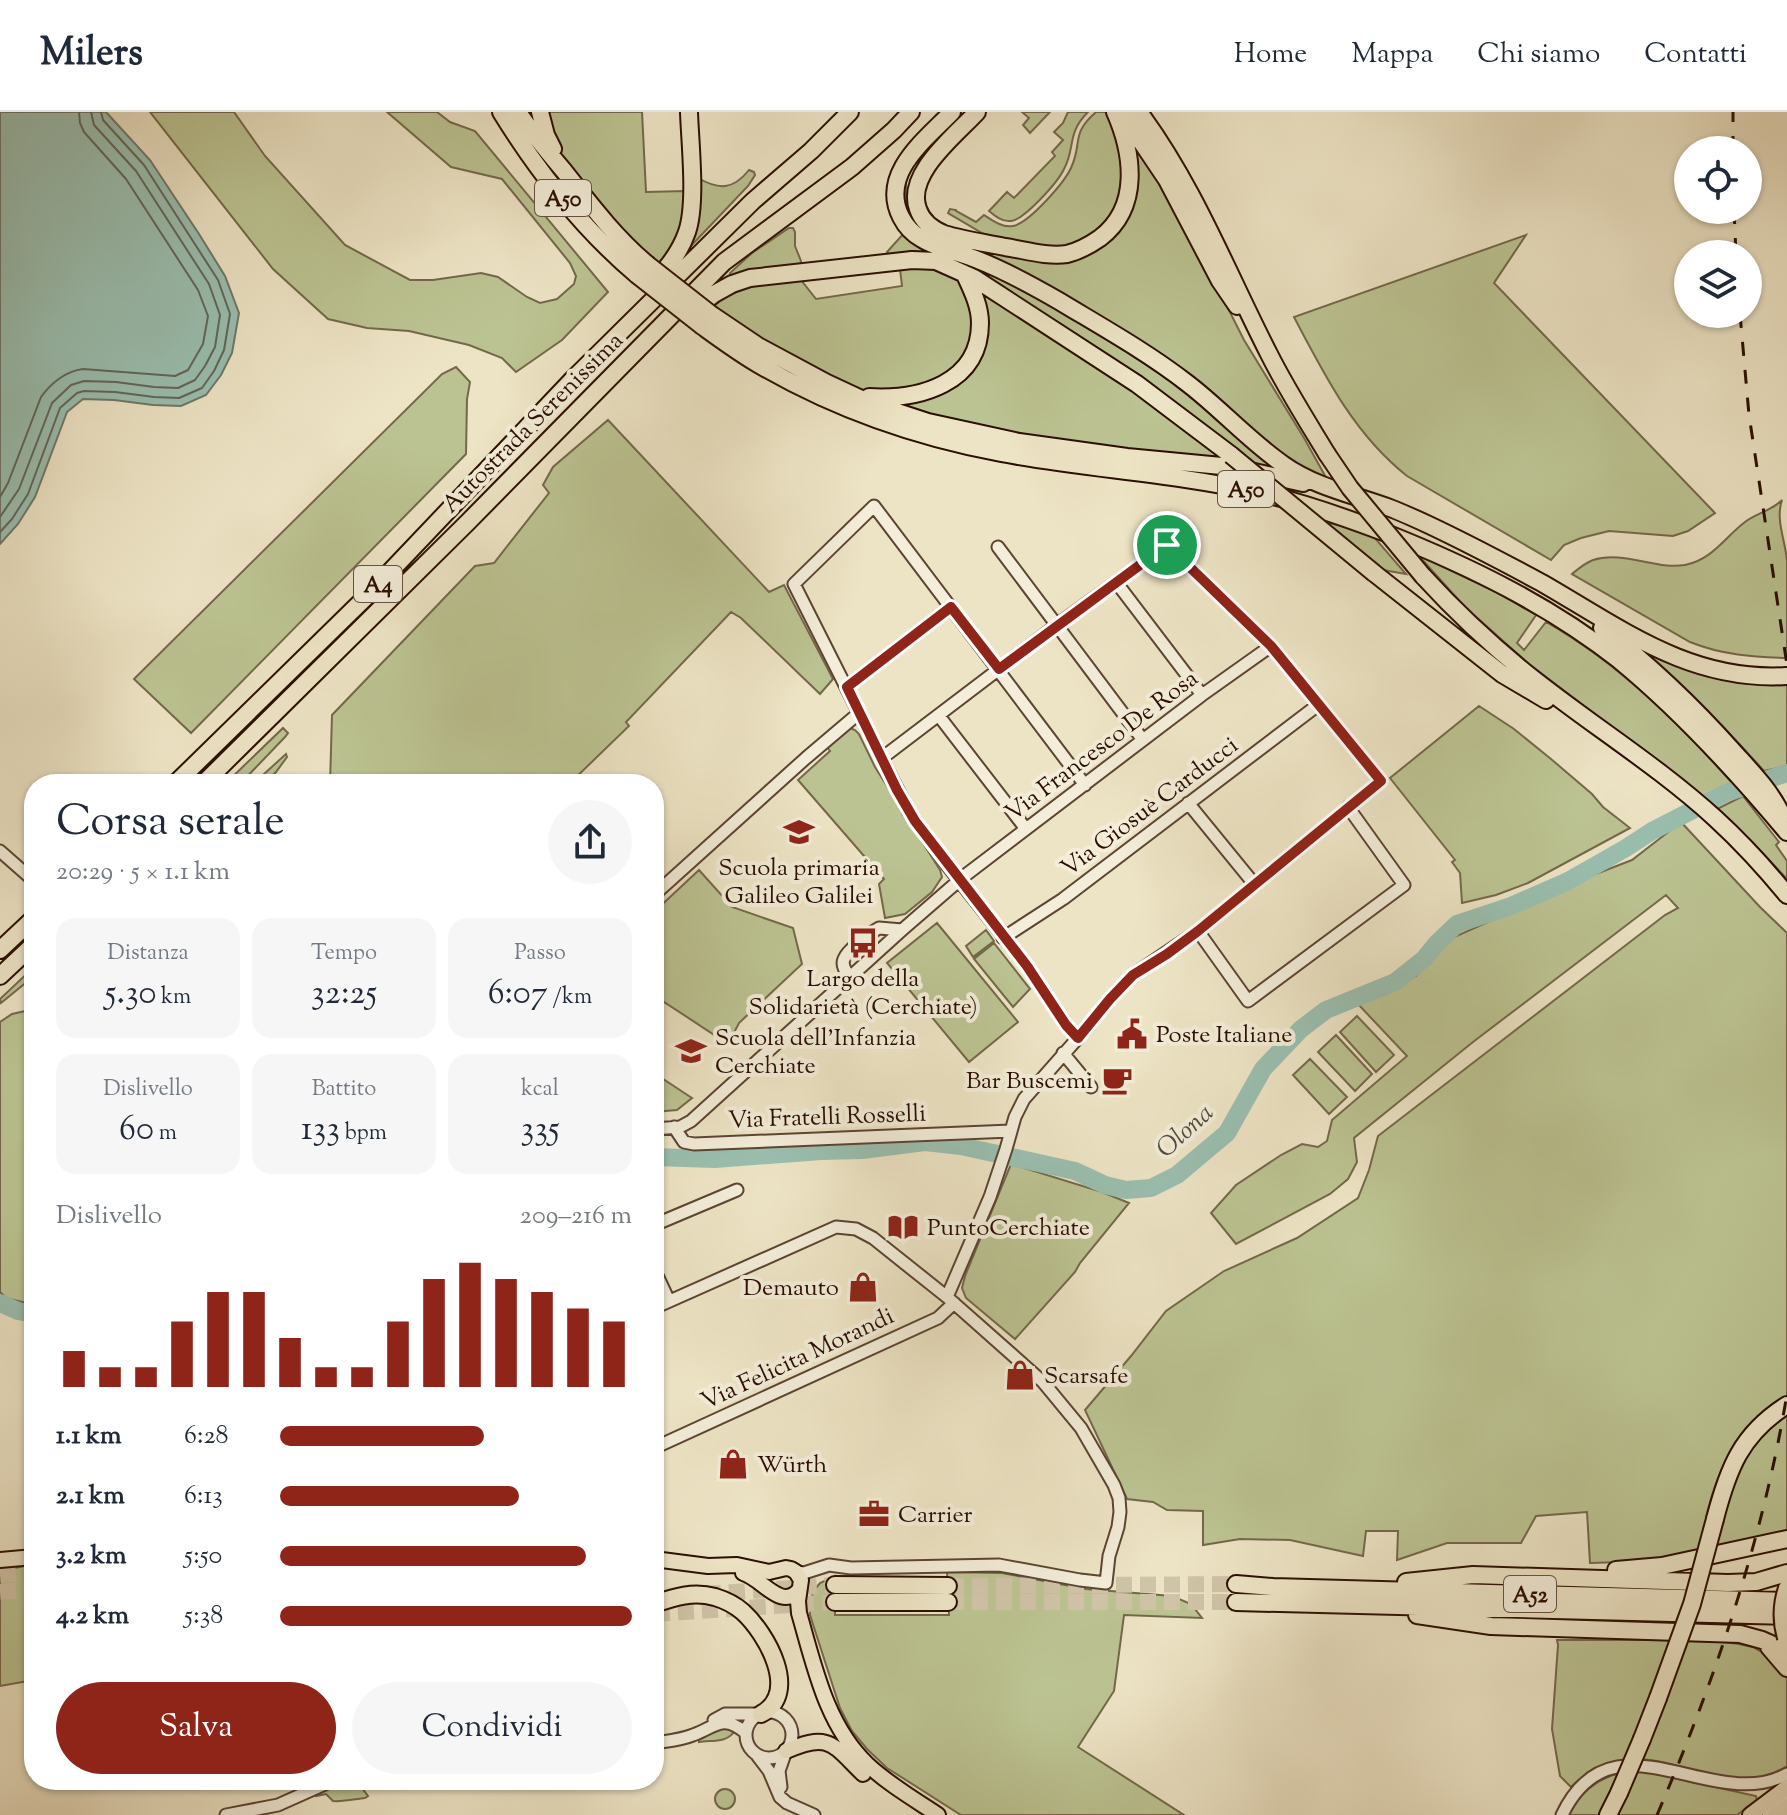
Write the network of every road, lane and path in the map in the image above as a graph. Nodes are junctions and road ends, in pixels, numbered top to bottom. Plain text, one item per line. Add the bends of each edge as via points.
1 (501, 112) edge
2 (518, 112) edge
3 (540, 112) edge
4 (689, 112) edge
5 (850, 112) edge
6 (911, 112) edge
7 (952, 112) edge
8 (977, 112) edge
9 (1118, 112) edge
10 (1139, 112) edge
11 (562, 169) junction
12 (642, 269) junction
13 (965, 275) junction
14 (707, 321) junction
15 (1269, 355) junction
16 (623, 364) junction
17 (574, 378) junction
18 (854, 395) junction
19 (1347, 494) junction
20 (998, 547) dead end
21 (1116, 582) junction
22 (1543, 584) junction
23 (951, 607) junction
24 (1057, 625) junction
25 (1271, 646) junction
26 (999, 669) junction
27 (1787, 676) edge
28 (847, 687) junction
29 (1202, 695) junction
30 (1318, 705) junction
31 (859, 713) junction
32 (939, 716) junction
33 (1602, 731) junction
34 (1143, 740) junction
35 (882, 758) junction
36 (1743, 771) junction
37 (185, 774) edge
38 (213, 774) edge
39 (1085, 785) junction
40 (1188, 803) junction
41 (1348, 807) junction
42 (1026, 829) junction
43 (1787, 830) edge
44 (0, 851) edge
45 (24, 872) edge
46 (960, 880) junction
47 (1255, 885) junction
48 (664, 886) edge
49 (1787, 895) edge
50 (24, 927) edge
51 (902, 930) junction
52 (1198, 931) junction
53 (1003, 938) junction
54 (0, 950) edge
55 (24, 953) edge
56 (0, 976) edge
57 (850, 977) junction
58 (1078, 1038) junction
59 (1063, 1053) junction
60 (1091, 1087) dead end
61 (674, 1127) junction
62 (664, 1128) edge
63 (1011, 1131) junction
64 (737, 1190) dead end
65 (664, 1221) edge
66 (664, 1290) edge
67 (951, 1300) junction
68 (669, 1301) junction
69 (664, 1303) edge
70 (1787, 1405) edge
71 (664, 1443) edge
72 (1787, 1539) edge
73 (24, 1558) edge
74 (0, 1560) edge
75 (664, 1560) edge
76 (664, 1569) edge
77 (1489, 1575) junction
78 (794, 1579) junction
79 (1236, 1584) tunnel mouth
80 (1273, 1587) junction
81 (1787, 1587) edge
82 (835, 1594) tunnel mouth
83 (948, 1594) tunnel mouth
84 (777, 1595) junction
85 (664, 1601) edge
86 (1236, 1602) tunnel mouth
87 (1319, 1604) junction
88 (1787, 1616) edge
89 (1762, 1640) junction
90 (1786, 1644) edge
91 (810, 1649) junction
92 (1787, 1668) edge
93 (761, 1714) junction
94 (702, 1731) junction
95 (746, 1733) junction
96 (664, 1741) edge
97 (786, 1751) junction
98 (755, 1754) junction
99 (1787, 1774) edge
100 (1787, 1787) edge
101 (309, 1790) edge
102 (1787, 1798) edge
103 (923, 1805) junction
104 (1787, 1807) edge
105 (799, 1808) junction
106 (226, 1815) edge
107 (814, 1815) edge
108 (938, 1815) edge
109 (1562, 1815) edge
110 (1608, 1815) edge
111 (1750, 1815) edge
112 (1768, 1815) edge
113 (1776, 1815) edge

1 - 12 highway, A50 via 601,242
2 - 11 highway
3 - 11 highway
4 - 17 highway via 692,197 686,235 668,267
5 - 17 highway, Autostrada Serenissima / A4
6 - 16 highway, Autostrada Serenissima / A4 via 852,167 724,262
7 - 19 highway via 898,175 896,204 912,232 1000,270 1110,332 1177,375 1285,466
8 - 9 highway via 920,177 915,200 924,220 953,237 1064,254 1107,232 1126,202 1130,164
9 - 15 highway via 1167,180 1220,281
10 - 15 highway via 1192,197
11 - 12 highway
12 - 14 highway, A50, bridge
13 - 16 highway via 936,261 912,260 750,278 714,294
13 - 18 highway via 980,323 966,366 945,384 919,394
13 - 33 highway, bridge via 1137,384 1502,674
14 - 18 highway
14 - 36 highway, A50 via 756,363 846,408 908,431 1001,453 1261,493 1344,517 1448,559 1586,636
15 - 33 highway, bridge via 1327,454 1423,576 1490,642
16 - 38 highway, Autostrada Serenissima / A4
17 - 37 highway, Autostrada Serenissima / A4 via 366,597
18 - 19 highway via 903,415 980,435 1232,467
19 - 22 highway via 1426,524
20 - 24 street
21 - 24 street
21 - 25 street via 1167,545
21 - 29 street
22 - 27 highway via 1633,637 1699,666 1729,674
22 - 36 highway via 1651,667 1702,715
23 - 26 street
23 - 28 street
23 - 28 street via 874,506 794,584
24 - 26 street
24 - 34 street
25 - 29 street, Via Francesco De Rosa
25 - 30 street
26 - 32 street
26 - 39 street
28 - 31 street
29 - 34 street, Via Francesco De Rosa
30 - 40 street, Via Giosuè Carducci
30 - 41 street via 1381,781
31 - 35 street
31 - 48 street
32 - 35 street
32 - 42 street
33 - 49 highway via 1717,820
34 - 39 street, Via Francesco De Rosa
35 - 46 street via 909,812
36 - 43 highway, A50 via 1780,811
39 - 42 street, Via Francesco De Rosa
40 - 47 street
40 - 53 street, Via Giosuè Carducci
41 - 47 street
41 - 52 street via 1404,885 1248,1001
42 - 46 street, Via Francesco De Rosa
44 - 45 street
46 - 51 street, Via Francesco De Rosa
46 - 53 street
47 - 52 street
50 - 54 highway
51 - 57 street, Via Francesco De Rosa
51 - 57 street via 879,928 860,942 843,961
52 - 58 street via 1141,969
53 - 58 street
55 - 56 highway
57 - 61 street, Via Francesco De Rosa via 691,1121
58 - 59 street
59 - 60 street
59 - 63 street via 1024,1099
61 - 62 street
61 - 63 street, Via Fratelli Rosselli via 684,1142 694,1144
63 - 67 street
64 - 65 street
66 - 68 street
67 - 68 street via 873,1238 836,1227
67 - 71 street, Via Felicita Morandi via 938,1318
67 - 78 street via 1043,1382 1091,1444 1119,1498 1106,1583 999,1565 851,1568
68 - 69 street
70 - 110 highway, bridge via 1741,1449 1727,1478 1692,1604
72 - 77 highway via 1629,1570
73 - 74 main road
75 - 78 main road via 744,1566
76 - 84 main road via 744,1573
77 - 80 highway via 1409,1582 1317,1580
77 - 81 highway
78 - 84 main road via 797,1594
78 - 84 main road via 777,1571 771,1580
78 - 91 main road
79 - 80 highway, A52
80 - 81 highway, A52
81 - 90 main road, bridge via 1781,1612
82 - 83 highway
84 - 91 main road via 791,1610
85 - 93 highway via 706,1595 747,1616 767,1642 778,1673 775,1701
86 - 87 highway, A52
87 - 88 highway, A52
87 - 89 highway via 1491,1626 1740,1634
89 - 90 highway
89 - 92 highway
91 - 103 main road via 830,1709 853,1748 883,1778
93 - 94 street via 725,1714
93 - 95 street
93 - 97 street via 778,1715 789,1724
94 - 95 street via 722,1722
94 - 96 street
95 - 98 street
97 - 98 street via 772,1758
97 - 103 main road via 813,1741 827,1743 886,1790
97 - 105 street via 779,1780
98 - 105 street via 780,1797
99 - 109 street via 1742,1788 1643,1767 1611,1769 1583,1785
100 - 111 main road
101 - 106 street via 278,1805
102 - 112 street
103 - 108 main road
104 - 113 highway
105 - 107 street

